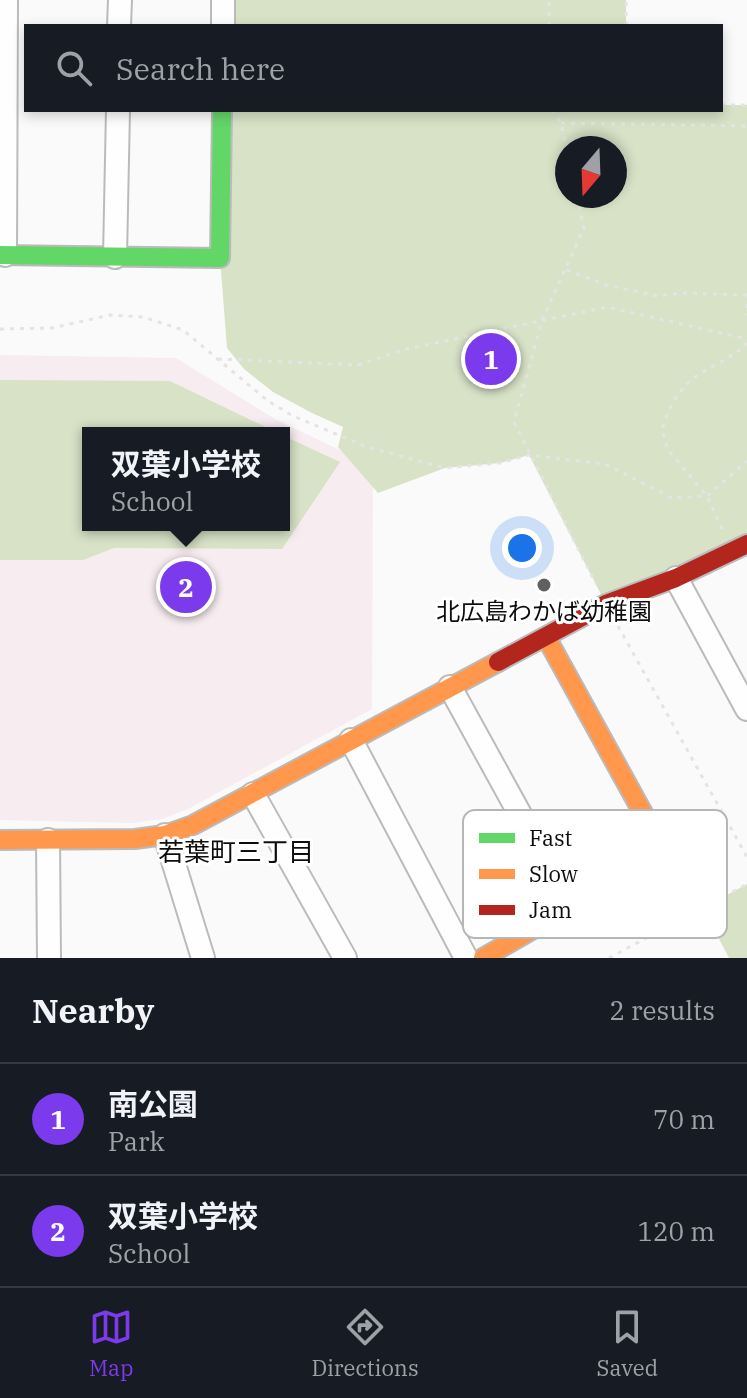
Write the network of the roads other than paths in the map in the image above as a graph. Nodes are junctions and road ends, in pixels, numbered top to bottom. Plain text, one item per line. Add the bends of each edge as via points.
1 (6, 0) edge
2 (120, 0) edge
3 (223, 0) edge
4 (119, 24) edge
5 (223, 24) edge
6 (118, 112) edge
7 (222, 112) edge
8 (2, 255) edge
9 (115, 257) junction
10 (740, 547) edge
11 (676, 578) junction
12 (546, 637) junction
13 (450, 687) junction
14 (747, 709) edge
15 (351, 740) junction
16 (253, 794) junction
17 (518, 810) edge
18 (641, 810) edge
19 (165, 835) junction
20 (0, 840) edge
21 (48, 840) junction
22 (518, 938) edge
23 (49, 958) edge
24 (203, 958) edge
25 (345, 958) edge
26 (466, 958) edge
27 (483, 958) edge

1 - 8 street
2 - 4 street
3 - 5 street
6 - 9 street
7 - 9 street via 220,258
8 - 9 street
10 - 11 street
11 - 12 street via 606,604
11 - 14 street
12 - 13 street
12 - 18 street
13 - 15 street
13 - 17 street
15 - 16 street
15 - 26 street
16 - 19 street
16 - 25 street
19 - 21 street
19 - 24 street
20 - 21 street
21 - 23 street
22 - 27 street

